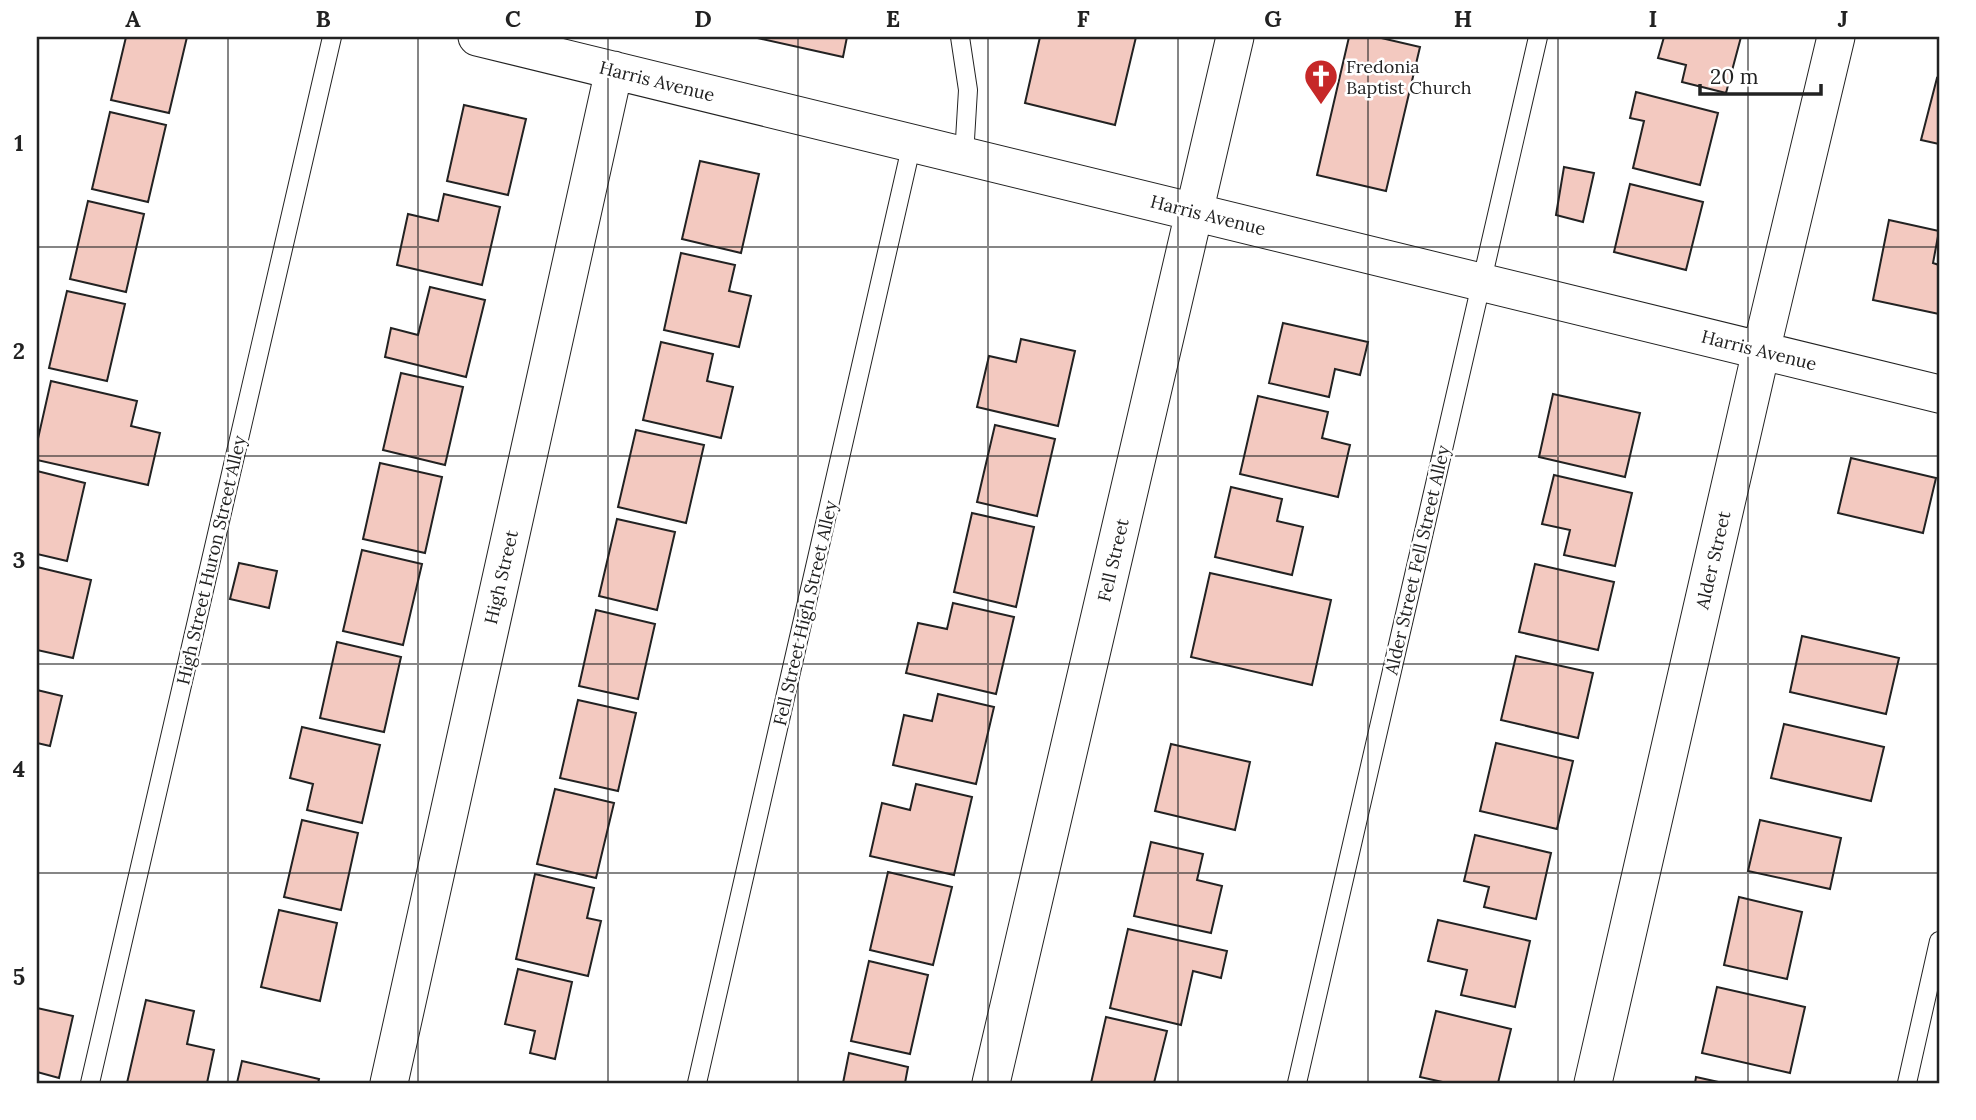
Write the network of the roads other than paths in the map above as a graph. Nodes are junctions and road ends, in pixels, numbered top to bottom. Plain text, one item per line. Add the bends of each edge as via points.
1 (331, 37) edge
2 (477, 37) edge
3 (960, 37) edge
4 (1236, 37) edge
5 (1538, 37) edge
6 (1836, 37) edge
7 (614, 70) junction
8 (912, 143) junction
9 (964, 156) junction
10 (1195, 212) junction
11 (1481, 282) junction
12 (1760, 351) junction
13 (1939, 394) edge
14 (1939, 941) edge
15 (90, 1083) edge
16 (389, 1083) edge
17 (697, 1083) edge
18 (990, 1083) edge
19 (1297, 1083) edge
20 (1593, 1083) edge
21 (1907, 1083) edge

1 - 15 lane, High Street Huron Street Alley
2 - 7 street, Harris Avenue
3 - 9 lane via 968,90
4 - 10 street, Fell Street
5 - 11 lane, Alder Street Fell Street Alley
6 - 12 street, Alder Street
7 - 8 street, Harris Avenue
7 - 16 street, High Street
8 - 9 street, Harris Avenue
8 - 17 lane, Fell Street High Street Alley
9 - 10 street, Harris Avenue
10 - 11 street, Harris Avenue
10 - 18 street, Fell Street
11 - 12 street, Harris Avenue
11 - 19 lane, Alder Street Fell Street Alley
12 - 13 street, Harris Avenue
12 - 20 street, Alder Street
14 - 21 lane

